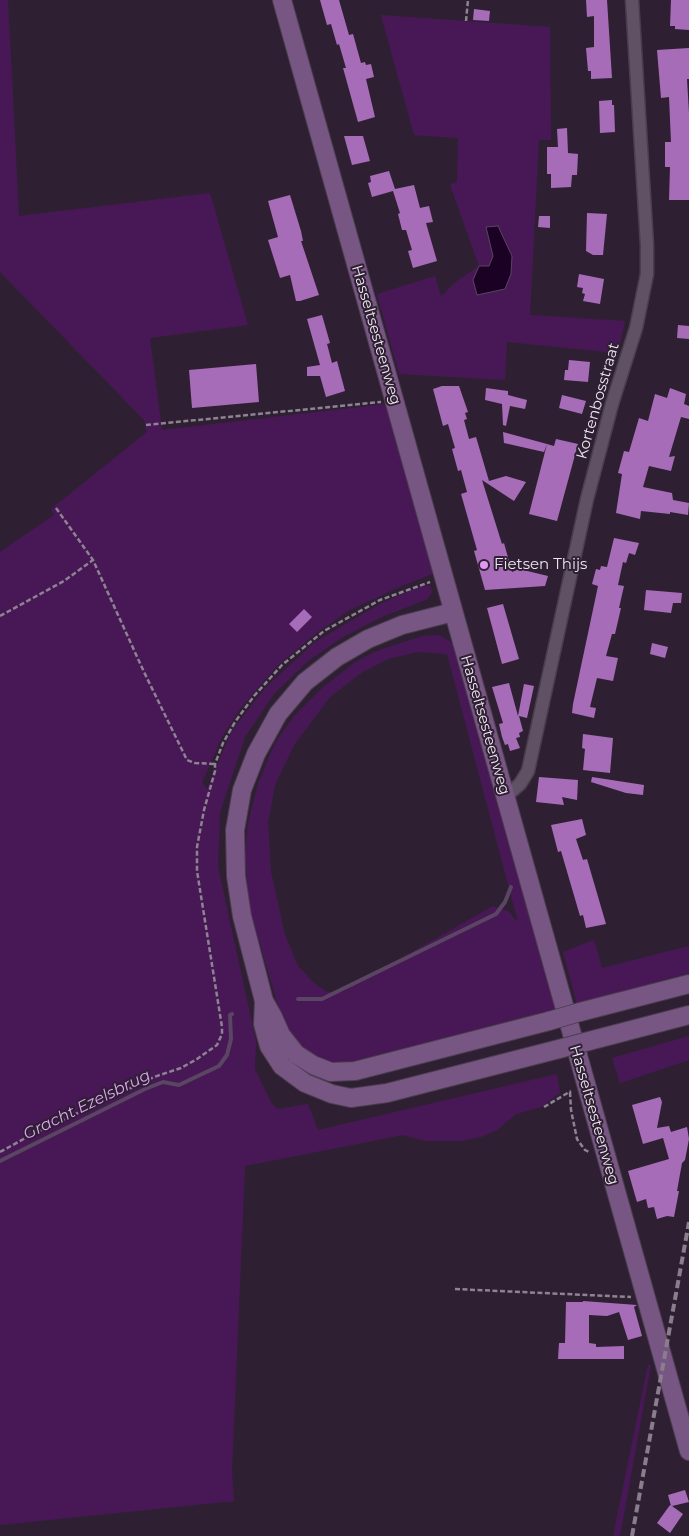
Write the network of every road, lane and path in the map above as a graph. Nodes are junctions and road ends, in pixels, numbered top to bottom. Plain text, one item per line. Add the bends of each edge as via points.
1 (282, 0) edge
2 (468, 0) edge
3 (632, 0) edge
4 (466, 21) dead end
5 (394, 400) junction
6 (146, 425) dead end
7 (56, 508) dead end
8 (93, 560) junction
9 (443, 577) junction
10 (453, 612) junction
11 (0, 616) edge
12 (215, 764) junction
13 (505, 797) junction
14 (689, 984) edge
15 (264, 1001) junction
16 (689, 1015) edge
17 (578, 1088) junction
18 (544, 1107) dead end
19 (0, 1152) edge
20 (607, 1161) junction
21 (455, 1289) dead end
22 (645, 1298) junction
23 (689, 1451) edge

1 - 5 main road, Hasseltsesteenweg
2 - 4 path
3 - 13 street, Kortenbosstraat via 647,274 636,328 587,500 528,772
5 - 6 path
5 - 9 main road, Hasseltsesteenweg
7 - 8 path
8 - 11 path via 64,581
8 - 12 path via 187,760
9 - 10 main road, Hasseltsesteenweg
9 - 12 path via 380,600 324,631 289,659 235,722
10 - 13 main road, Hasseltsesteenweg
10 - 15 main road via 402,625 337,657 305,682 278,714 256,754 242,790 234,830 242,916
12 - 19 path via 197,847 197,871 222,1027 220,1040 212,1049 181,1068 154,1077
13 - 17 main road, Hasseltsesteenweg
14 - 15 main road, bridge via 355,1071 331,1072 296,1054 280,1035
15 - 16 main road, bridge via 263,1024 269,1046 282,1066 304,1084 351,1098 440,1081
17 - 18 path
17 - 20 main road, Hasseltsesteenweg
17 - 20 path via 571,1110 577,1139 585,1150
20 - 22 main road, Hasseltsesteenweg
21 - 22 path
22 - 23 main road, Hasseltsesteenweg

